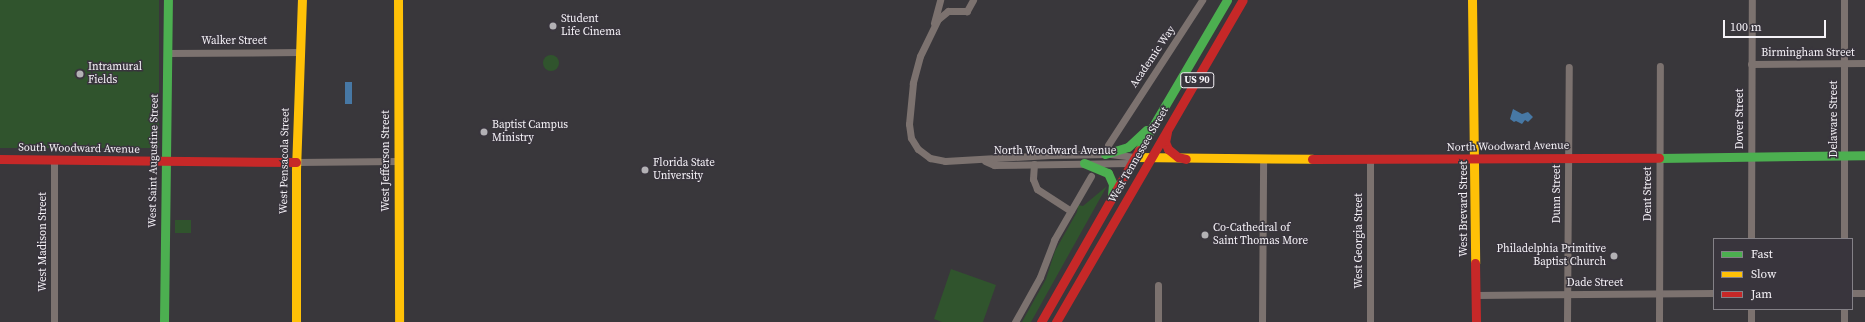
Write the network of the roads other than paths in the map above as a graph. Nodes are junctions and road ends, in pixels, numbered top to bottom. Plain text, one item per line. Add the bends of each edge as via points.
1 (168, 0) edge
2 (302, 0) edge
3 (398, 0) edge
4 (940, 0) edge
5 (973, 0) edge
6 (1202, 0) edge
7 (1227, 0) edge
8 (1243, 0) edge
9 (1472, 0) edge
10 (1752, 0) edge
11 (1844, 0) edge
12 (933, 27) junction
13 (300, 52) junction
14 (168, 53) junction
15 (1751, 64) junction
16 (1845, 64) junction
17 (1865, 64) edge
18 (1660, 66) dead end
19 (1569, 67) dead end
20 (1158, 117) junction
21 (1168, 128) junction
22 (1107, 150) junction
23 (1845, 155) junction
24 (1865, 155) edge
25 (1660, 156) junction
26 (1751, 156) junction
27 (1568, 158) junction
28 (1150, 159) junction
29 (1186, 159) junction
30 (0, 160) edge
31 (1133, 160) junction
32 (1263, 160) junction
33 (1370, 160) junction
34 (1476, 160) junction
35 (54, 161) junction
36 (985, 161) junction
37 (168, 162) junction
38 (296, 162) junction
39 (398, 162) junction
40 (1084, 163) junction
41 (1034, 164) junction
42 (1091, 176) dead end
43 (1111, 197) junction
44 (1071, 211) junction
45 (1751, 238) edge
46 (1844, 238) edge
47 (1158, 285) dead end
48 (1713, 293) edge
49 (1853, 293) edge
50 (1865, 293) edge
51 (1567, 294) junction
52 (1659, 294) junction
53 (1476, 295) junction
54 (1751, 310) edge
55 (1844, 310) edge
56 (54, 322) edge
57 (164, 322) edge
58 (296, 322) edge
59 (399, 322) edge
60 (1015, 322) edge
61 (1041, 322) edge
62 (1056, 322) edge
63 (1158, 322) edge
64 (1262, 322) edge
65 (1370, 322) edge
66 (1476, 322) edge
67 (1567, 322) edge
68 (1659, 322) edge
69 (1751, 322) edge
70 (1844, 322) edge

1 - 14 street, West Saint Augustine Street
2 - 13 street, West Pensacola Street
3 - 39 street, West Jefferson Street
4 - 12 street, North Woodward Avenue
5 - 12 street, North Woodward Avenue via 967,11 948,11
6 - 22 street, Academic Way
7 - 20 street, West Tennessee Street / US 90
8 - 21 street, West Tennessee Street / US 90
9 - 34 street, West Brevard Street
10 - 15 street, Dover Street
11 - 16 street, Delaware Street
12 - 36 street, North Woodward Avenue via 918,61 913,83 909,120 911,138 920,151 934,160
13 - 14 street, Walker Street
13 - 38 street, West Pensacola Street
14 - 37 street, West Saint Augustine Street
15 - 16 street, Birmingham Street
15 - 26 street, Dover Street
16 - 17 street, Birmingham Street
16 - 23 street, Delaware Street
18 - 25 street, Dent Street
19 - 27 street, Dunn Street
20 - 22 street via 1130,146
20 - 31 street, West Tennessee Street / US 90
21 - 28 street, West Tennessee Street / US 90
21 - 29 street via 1166,145 1174,155
22 - 31 street, North Woodward Avenue
22 - 36 street, North Woodward Avenue via 996,158
23 - 24 street, North Woodward Avenue
23 - 26 street, North Woodward Avenue
23 - 46 street, Delaware Street
25 - 26 street, North Woodward Avenue
25 - 27 street, North Woodward Avenue
25 - 52 street, Dent Street
26 - 45 street, Dover Street
27 - 34 street, North Woodward Avenue
27 - 51 street, Dunn Street
28 - 29 street, North Woodward Avenue
28 - 31 street, North Woodward Avenue
28 - 62 street, West Tennessee Street / US 90
29 - 32 street, North Woodward Avenue
30 - 35 street, South Woodward Avenue
31 - 40 street, North Woodward Avenue
31 - 43 street, West Tennessee Street / US 90
32 - 33 street, North Woodward Avenue
32 - 64 street
33 - 34 street, North Woodward Avenue
33 - 65 street, West Georgia Street
34 - 53 street, West Brevard Street
35 - 37 street, South Woodward Avenue
35 - 56 street, West Madison Street
36 - 41 street, North Woodward Avenue via 994,165
37 - 38 street, South Woodward Avenue
37 - 57 street, West Saint Augustine Street
38 - 39 street, South Woodward Avenue
38 - 58 street, West Pensacola Street
39 - 59 street, West Jefferson Street
40 - 41 street, North Woodward Avenue
40 - 43 street via 1109,175 1113,184
41 - 44 street via 1033,179 1037,189
42 - 44 street
43 - 61 street, West Tennessee Street / US 90
44 - 60 street via 1048,251 1040,277
47 - 63 street
48 - 52 street, Dade Street
49 - 50 street
51 - 52 street, Dade Street
51 - 53 street, Dade Street
51 - 67 street, Dunn Street
52 - 68 street, Dent Street
53 - 66 street, West Brevard Street
54 - 69 street
55 - 70 street

